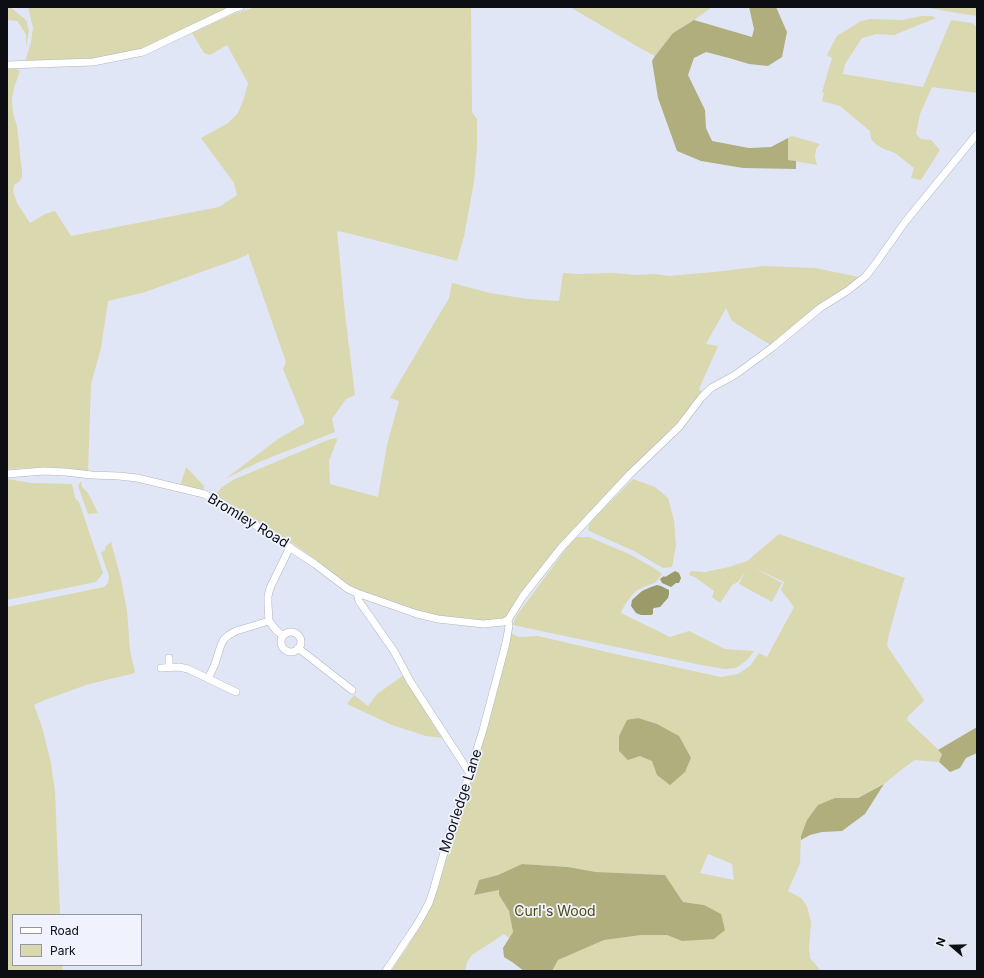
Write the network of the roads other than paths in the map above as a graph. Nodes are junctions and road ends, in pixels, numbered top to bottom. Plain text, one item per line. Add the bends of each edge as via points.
1 (240, 7) edge
2 (7, 65) edge
3 (977, 134) edge
4 (7, 474) edge
5 (290, 547) junction
6 (356, 593) junction
7 (508, 620) junction
8 (269, 621) junction
9 (282, 636) junction
10 (298, 648) junction
11 (169, 658) dead end
12 (161, 668) dead end
13 (169, 668) junction
14 (208, 679) junction
15 (352, 690) dead end
16 (236, 692) dead end
17 (470, 772) junction
18 (386, 971) edge

1 - 2 street via 143,52 93,62
3 - 7 street via 866,276 811,315 774,347 711,388 679,426 630,474 560,550 523,596
4 - 5 street, Bromley Road via 44,471 119,476 204,494
5 - 6 street, Bromley Road
5 - 8 street via 270,588
6 - 7 street, Bromley Road via 438,619 483,624
6 - 17 street, Bromley Road
7 - 17 street, Moorledge Lane via 509,626 491,701
8 - 9 street
8 - 14 street via 236,631 224,639
9 - 10 street via 284,649 292,651
9 - 10 street via 288,632 297,634 300,641
10 - 15 street
11 - 13 street
12 - 13 street
13 - 14 street via 188,669
14 - 16 street
17 - 18 street, Moorledge Lane via 429,903

